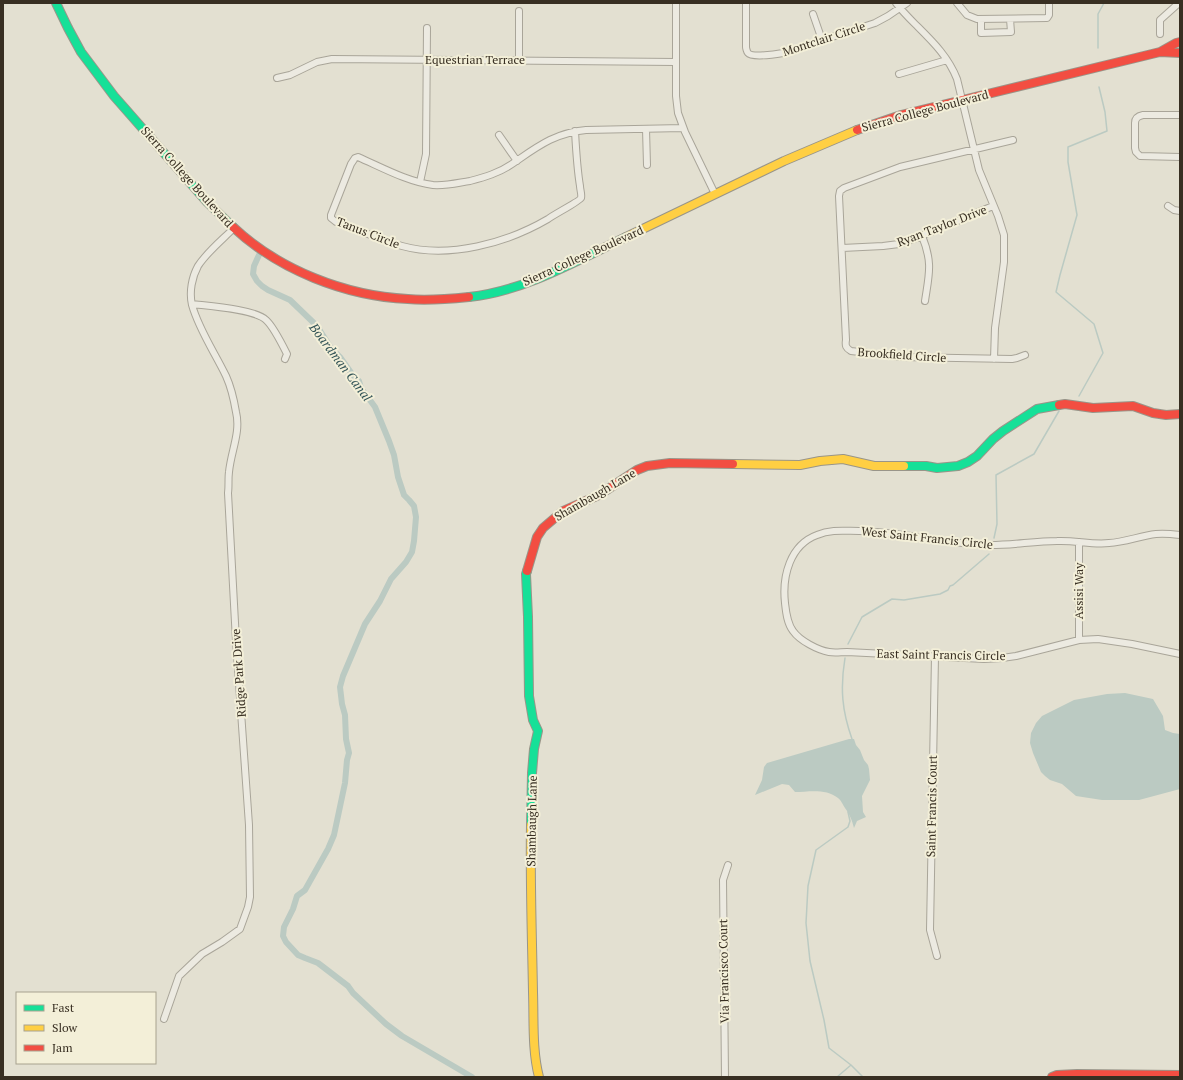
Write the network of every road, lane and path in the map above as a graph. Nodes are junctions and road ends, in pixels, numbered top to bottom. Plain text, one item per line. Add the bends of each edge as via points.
1 (56, 3) edge
2 (676, 3) edge
3 (746, 3) edge
4 (907, 3) edge
5 (957, 3) edge
6 (1049, 3) edge
7 (1179, 3) edge
8 (898, 6) edge
9 (519, 11) dead end
10 (813, 14) dead end
11 (981, 19) junction
12 (1010, 19) junction
13 (427, 28) dead end
14 (1160, 34) dead end
15 (822, 40) junction
16 (1180, 42) edge
17 (1160, 52) junction
18 (1180, 53) edge
19 (426, 60) junction
20 (947, 60) junction
21 (519, 61) junction
22 (676, 62) junction
23 (899, 74) dead end
24 (276, 78) dead end
25 (962, 101) junction
26 (1180, 115) edge
27 (683, 128) junction
28 (646, 129) junction
29 (575, 131) junction
30 (499, 135) dead end
31 (1013, 140) dead end
32 (974, 149) junction
33 (1180, 157) edge
34 (517, 161) junction
35 (647, 165) dead end
36 (420, 182) junction
37 (715, 194) junction
38 (993, 206) junction
39 (1168, 206) dead end
40 (1180, 211) edge
41 (234, 228) junction
42 (922, 236) junction
43 (842, 248) junction
44 (925, 301) dead end
45 (192, 304) junction
46 (1025, 355) dead end
47 (285, 359) dead end
48 (994, 359) junction
49 (1180, 414) edge
50 (1180, 535) edge
51 (1078, 542) junction
52 (784, 593) joint
53 (1079, 640) junction
54 (1180, 654) edge
55 (935, 656) junction
56 (728, 865) dead end
57 (938, 956) dead end
58 (164, 1019) dead end
59 (1180, 1075) edge
60 (1055, 1076) edge
61 (539, 1077) edge
62 (725, 1077) edge

1 - 41 street, Sierra College Boulevard via 73,40 96,75 209,204
2 - 22 street
3 - 15 street, Montclair Circle via 746,47 752,55 777,54
4 - 8 street, Montclair Circle
5 - 11 street via 967,15
6 - 12 street via 1047,18
7 - 14 street via 1160,20
8 - 15 street, Montclair Circle via 888,16 875,23
8 - 20 street
9 - 21 street
10 - 15 street
11 - 12 street
11 - 12 street via 981,33 1011,32
13 - 19 street
16 - 17 street, Sierra College Boulevard
17 - 18 street, Sierra College Boulevard
17 - 25 street, Sierra College Boulevard
19 - 21 street, Equestrian Terrace
19 - 24 street, Equestrian Terrace via 323,60 290,75
19 - 36 street via 426,154
20 - 23 street
20 - 25 street via 957,79
21 - 22 street, Equestrian Terrace
22 - 27 street via 677,104
25 - 32 street
25 - 37 street, Sierra College Boulevard via 879,122 836,137
26 - 33 street via 1139,116 1135,123 1134,148 1140,156
27 - 28 street, Tanus Circle
27 - 37 street
28 - 29 street, Tanus Circle
28 - 35 street
29 - 34 street, Tanus Circle via 551,139
29 - 36 street, Tanus Circle via 581,199 536,226 516,234 471,248 421,250 381,240 331,218 355,158
30 - 34 street
31 - 32 street
32 - 38 street
32 - 43 street, Brookfield Circle via 900,168 840,191
34 - 36 street, Tanus Circle via 495,174 479,179 440,185
37 - 41 street, Sierra College Boulevard via 532,281 488,294 442,300 390,298 356,292 329,283 276,258 247,240
38 - 42 street, Ryan Taylor Drive
38 - 48 street via 1004,235 1005,251 995,328
39 - 40 street
41 - 45 street, Ridge Park Drive via 198,267 191,288
42 - 43 street, Ryan Taylor Drive via 894,245
42 - 44 street via 930,262
43 - 48 street, Brookfield Circle via 847,349 897,357
45 - 47 street via 245,311 267,320 287,354
45 - 58 street, Ridge Park Drive via 226,378 237,413 238,426 229,472 229,500 250,825 250,897 240,929 202,954 179,976
46 - 48 street
49 - 61 street, Shambaugh Lane via 1153,413 1133,406 1093,408 1065,404 1047,407 1037,410 1004,431 968,462 949,468 912,465 874,466 842,459 800,465 670,462 658,464 637,470 599,495 562,511 543,528 533,548 526,574 529,696 538,731 532,773 531,917 535,1046
50 - 51 street, West Saint Francis Circle via 1156,534 1098,544
51 - 52 street, West Saint Francis Circle via 984,545 876,532 834,530 818,534 796,551 789,562
51 - 53 street, Assisi Way
52 - 55 street, East Saint Francis Circle via 786,616 793,632 818,649 830,653
53 - 54 street, East Saint Francis Circle via 1114,641
53 - 55 street, East Saint Francis Circle via 1002,658
55 - 57 street, Saint Francis Court via 930,930
56 - 62 street, Via Francisco Court via 723,880
59 - 60 street

